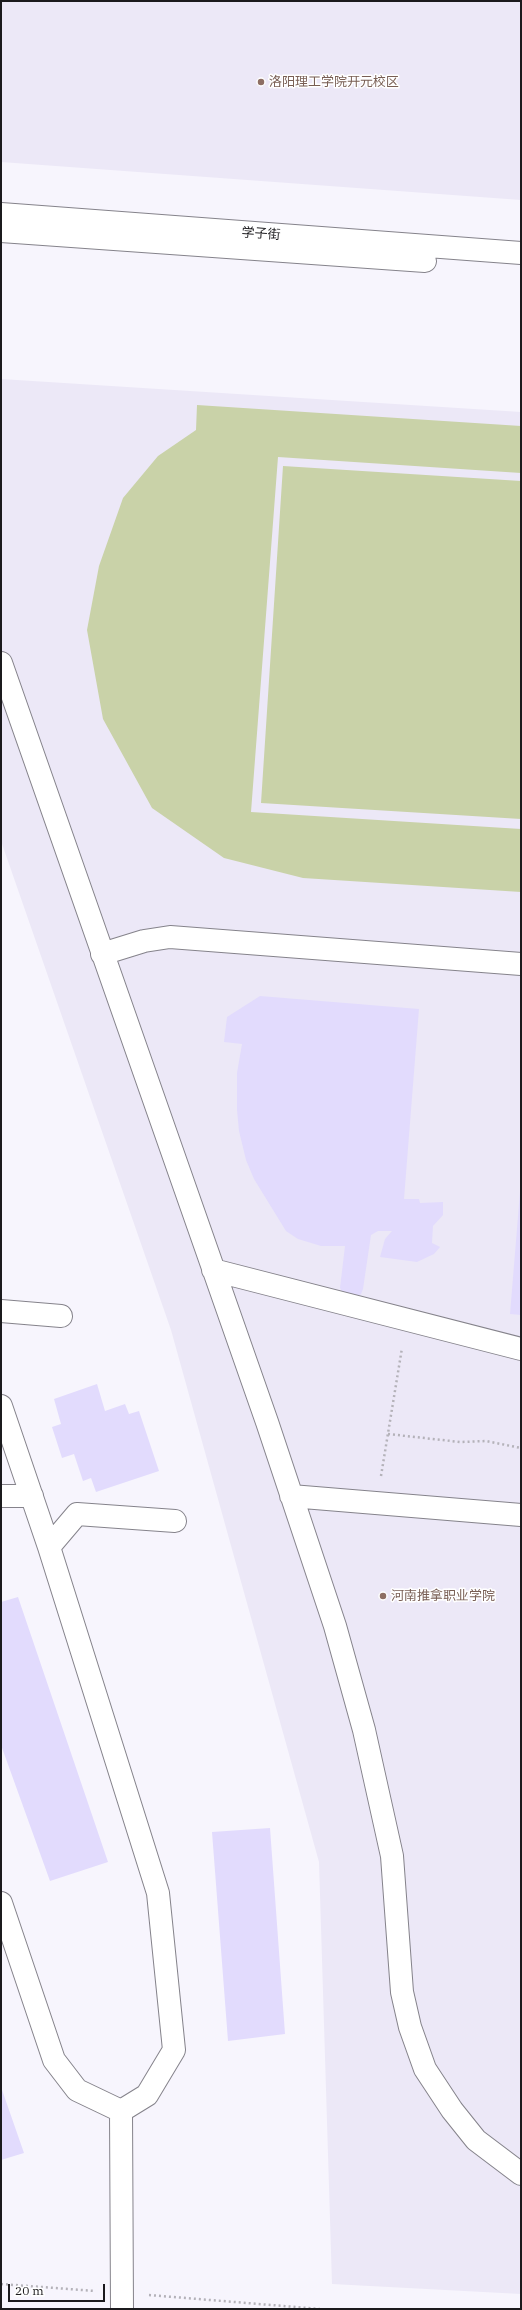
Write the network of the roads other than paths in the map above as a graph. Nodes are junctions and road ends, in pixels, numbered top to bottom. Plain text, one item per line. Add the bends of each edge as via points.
1 (1, 214) edge
2 (1, 231) edge
3 (521, 253) edge
4 (521, 268) edge
5 (1, 663) edge
6 (102, 954) junction
7 (521, 964) edge
8 (213, 1270) junction
9 (1, 1311) edge
10 (62, 1316) dead end
11 (521, 1349) edge
12 (1, 1406) edge
13 (1, 1496) edge
14 (32, 1496) junction
15 (291, 1496) junction
16 (521, 1515) edge
17 (175, 1521) dead end
18 (49, 1547) junction
19 (1, 1904) edge
20 (121, 2111) junction
21 (521, 2174) edge
22 (122, 2301) edge

1 - 3 street, 学子街
2 - 4 street, 学子街
5 - 6 street
6 - 7 street via 144,941 170,937
6 - 8 street
8 - 11 street
8 - 15 street
9 - 10 street
12 - 14 street
13 - 14 street
14 - 18 street
15 - 16 street
15 - 21 street via 364,1730 389,1841 402,1992 410,2027 425,2068 452,2110 476,2140
17 - 18 street via 77,1514
18 - 20 street via 158,1893 174,2050 147,2095
19 - 20 street via 54,2060 77,2090
20 - 22 street

